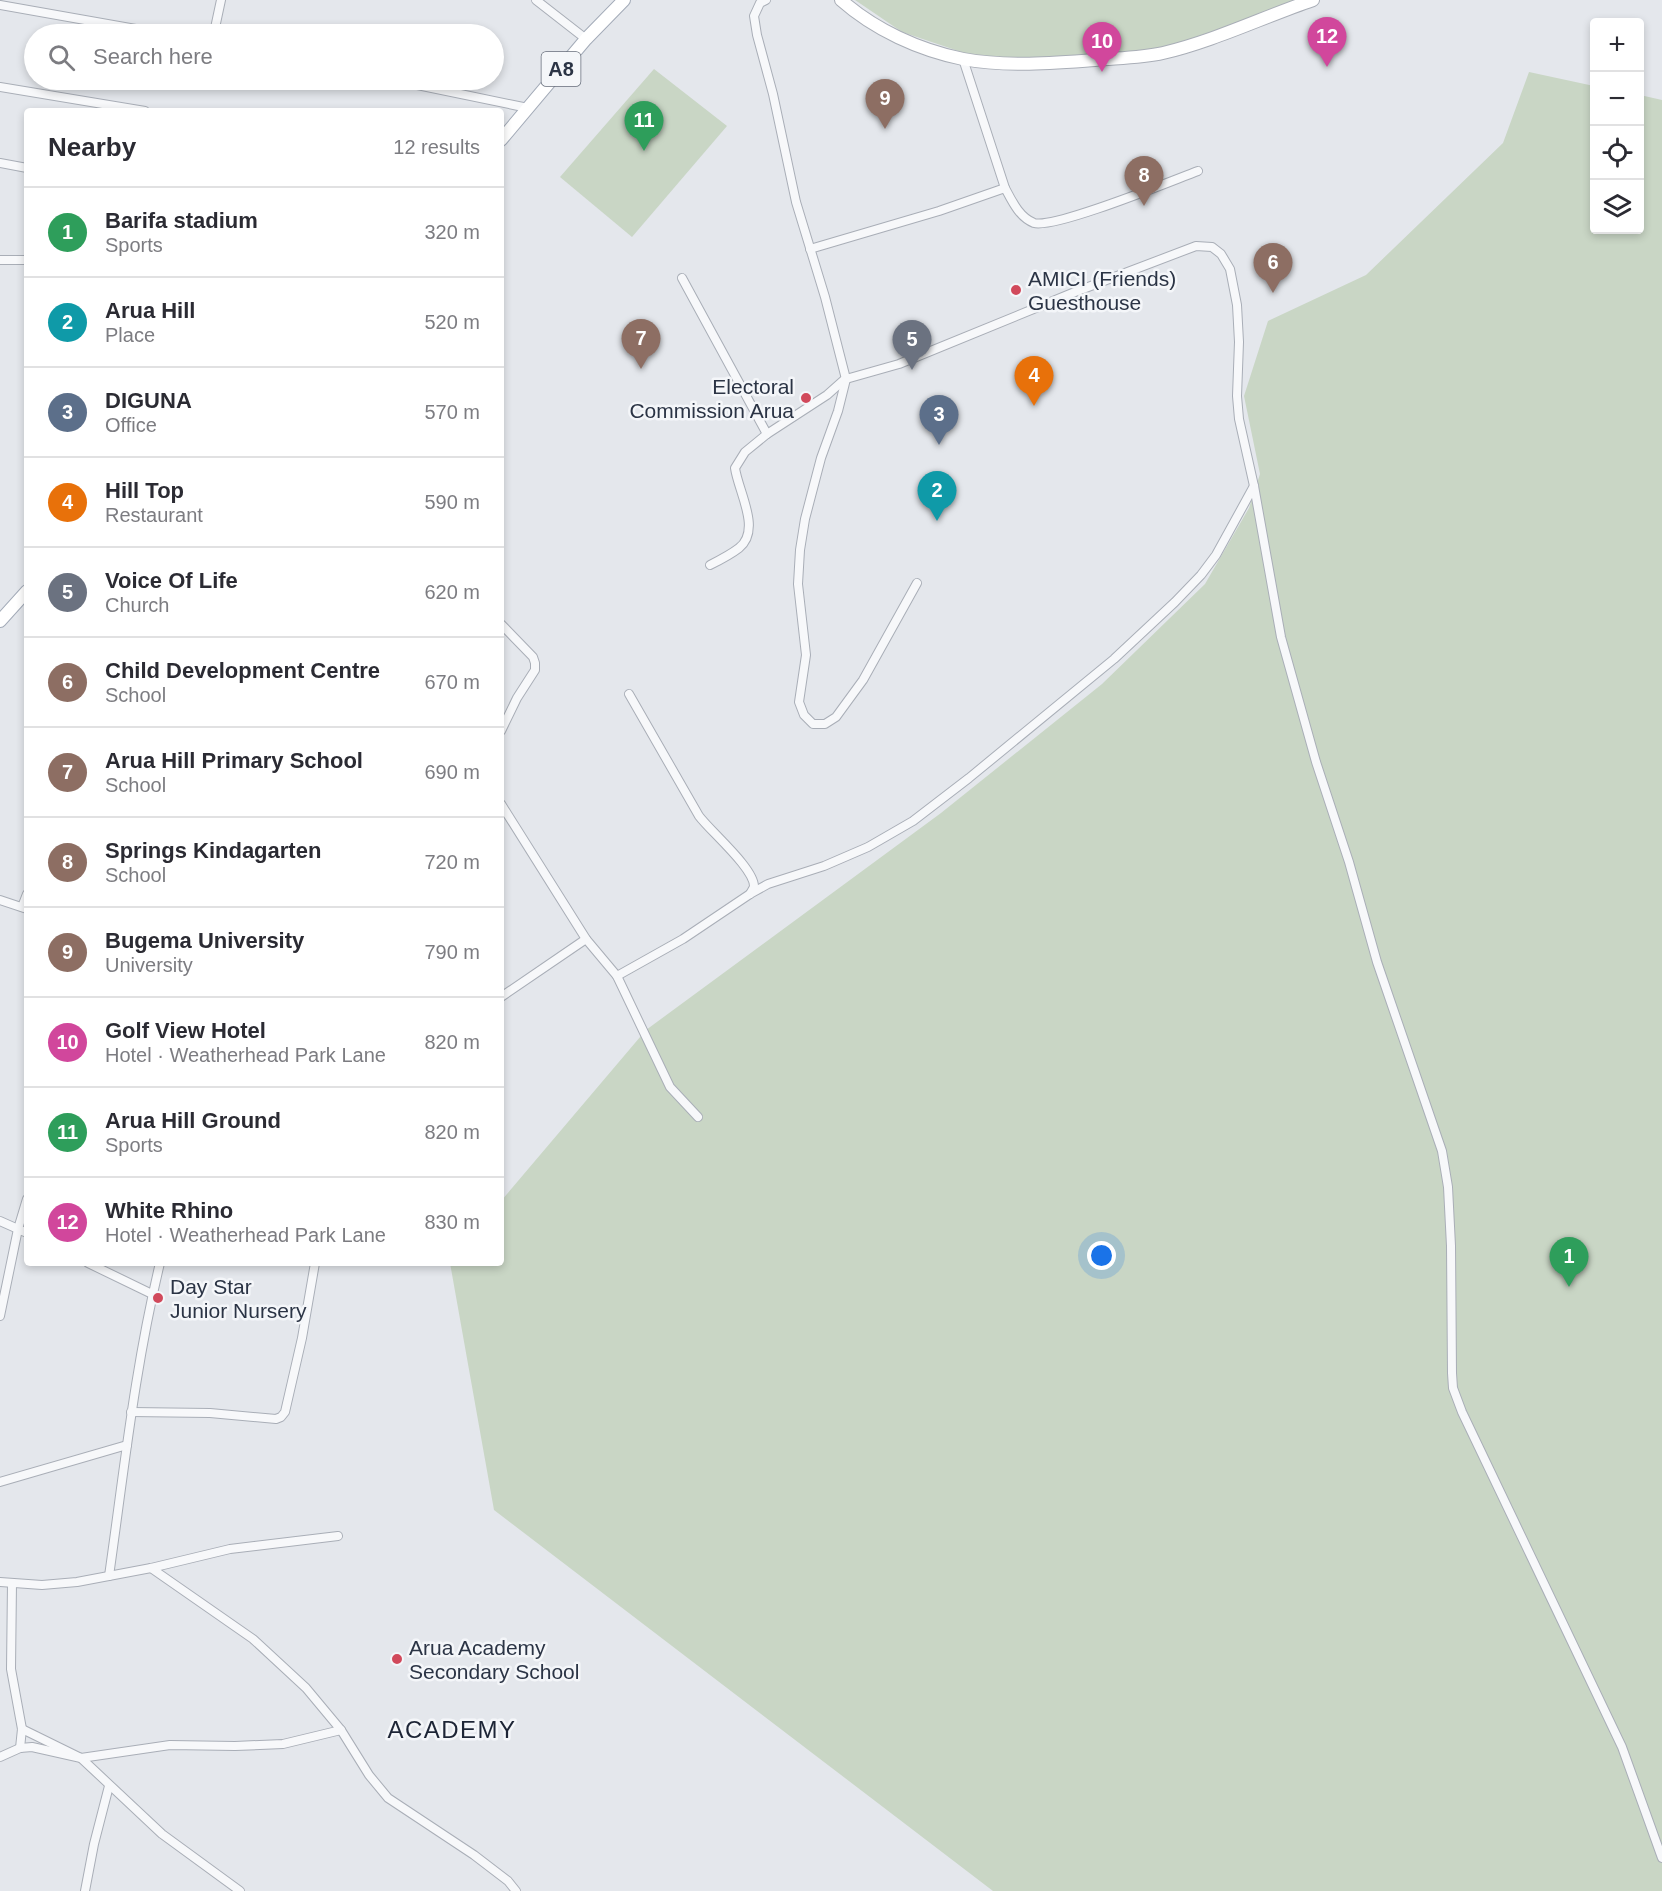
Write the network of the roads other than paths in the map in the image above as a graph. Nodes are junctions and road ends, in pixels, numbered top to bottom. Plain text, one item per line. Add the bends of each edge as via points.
1 (221, 0) edge
2 (536, 0) edge
3 (624, 0) edge
4 (766, 0) edge
5 (841, 0) edge
6 (1313, 0) edge
7 (0, 5) edge
8 (107, 24) edge
9 (216, 24) edge
10 (586, 39) junction
11 (963, 59) junction
12 (0, 87) edge
13 (441, 90) edge
14 (93, 107) edge
15 (528, 108) junction
16 (504, 136) edge
17 (0, 163) edge
18 (24, 167) edge
19 (1197, 171) dead end
20 (1005, 188) junction
21 (810, 249) junction
22 (0, 260) edge
23 (24, 260) edge
24 (682, 278) dead end
25 (846, 379) junction
26 (766, 434) junction
27 (1254, 486) junction
28 (710, 565) dead end
29 (917, 583) dead end
30 (24, 594) edge
31 (0, 621) edge
32 (504, 627) edge
33 (629, 694) dead end
34 (504, 726) edge
35 (504, 809) edge
36 (750, 894) junction
37 (0, 900) edge
38 (24, 908) edge
39 (586, 939) junction
40 (617, 976) junction
41 (504, 996) edge
42 (698, 1117) dead end
43 (0, 1221) edge
44 (23, 1231) edge
45 (94, 1266) edge
46 (159, 1266) edge
47 (314, 1266) edge
48 (152, 1294) junction
49 (0, 1316) edge
50 (131, 1412) junction
51 (128, 1444) junction
52 (0, 1482) edge
53 (338, 1536) dead end
54 (151, 1568) junction
55 (109, 1576) junction
56 (0, 1582) edge
57 (12, 1583) junction
58 (22, 1729) junction
59 (341, 1730) junction
60 (20, 1748) junction
61 (0, 1757) edge
62 (81, 1758) junction
63 (109, 1786) junction
64 (1662, 1858) edge
65 (85, 1891) edge
66 (240, 1891) edge
67 (516, 1891) edge

1 - 9 street
2 - 10 street
3 - 10 main road, A8
4 - 21 street via 754,16 757,35
5 - 11 main road via 892,35
6 - 11 main road via 1161,53 1050,64
7 - 8 street
10 - 15 main road, A8
11 - 20 street
12 - 14 street
13 - 15 street
15 - 16 main road, A8
17 - 18 street
19 - 20 street via 1050,223 1035,223 1022,215
20 - 21 street
21 - 25 street
22 - 23 street
24 - 26 street
25 - 26 street
25 - 27 street via 899,364 1196,246 1212,248 1230,269 1237,305 1239,419
25 - 29 street via 821,458 800,550 798,584 806,655 799,702 813,724 825,724 836,717 863,680
26 - 28 street via 735,468 749,520 745,542
27 - 36 street via 1201,575 1114,659 1019,738 913,820 854,854
27 - 64 street via 1281,637 1305,722 1377,962 1442,1151 1451,1246 1453,1388 1622,1747
30 - 31 main road
32 - 34 street via 533,657 535,670
33 - 36 street via 691,804 753,879
35 - 39 street
36 - 40 street via 683,939
37 - 38 street
39 - 40 street
39 - 41 street
40 - 42 street via 670,1087
43 - 44 street
44 - 49 street
45 - 48 street
46 - 48 street
47 - 50 street via 294,1378 281,1417
48 - 50 street
50 - 51 street
51 - 52 street
51 - 55 street
53 - 54 street via 230,1549
54 - 55 street
54 - 59 street via 267,1651 306,1688
55 - 57 street via 42,1585
56 - 57 street
57 - 58 street via 11,1669
58 - 60 street
58 - 62 street
59 - 62 street via 283,1744 170,1745
59 - 67 street via 388,1798 474,1855
60 - 61 street
60 - 62 street via 39,1748
62 - 63 street
63 - 65 street
63 - 66 street via 162,1834

